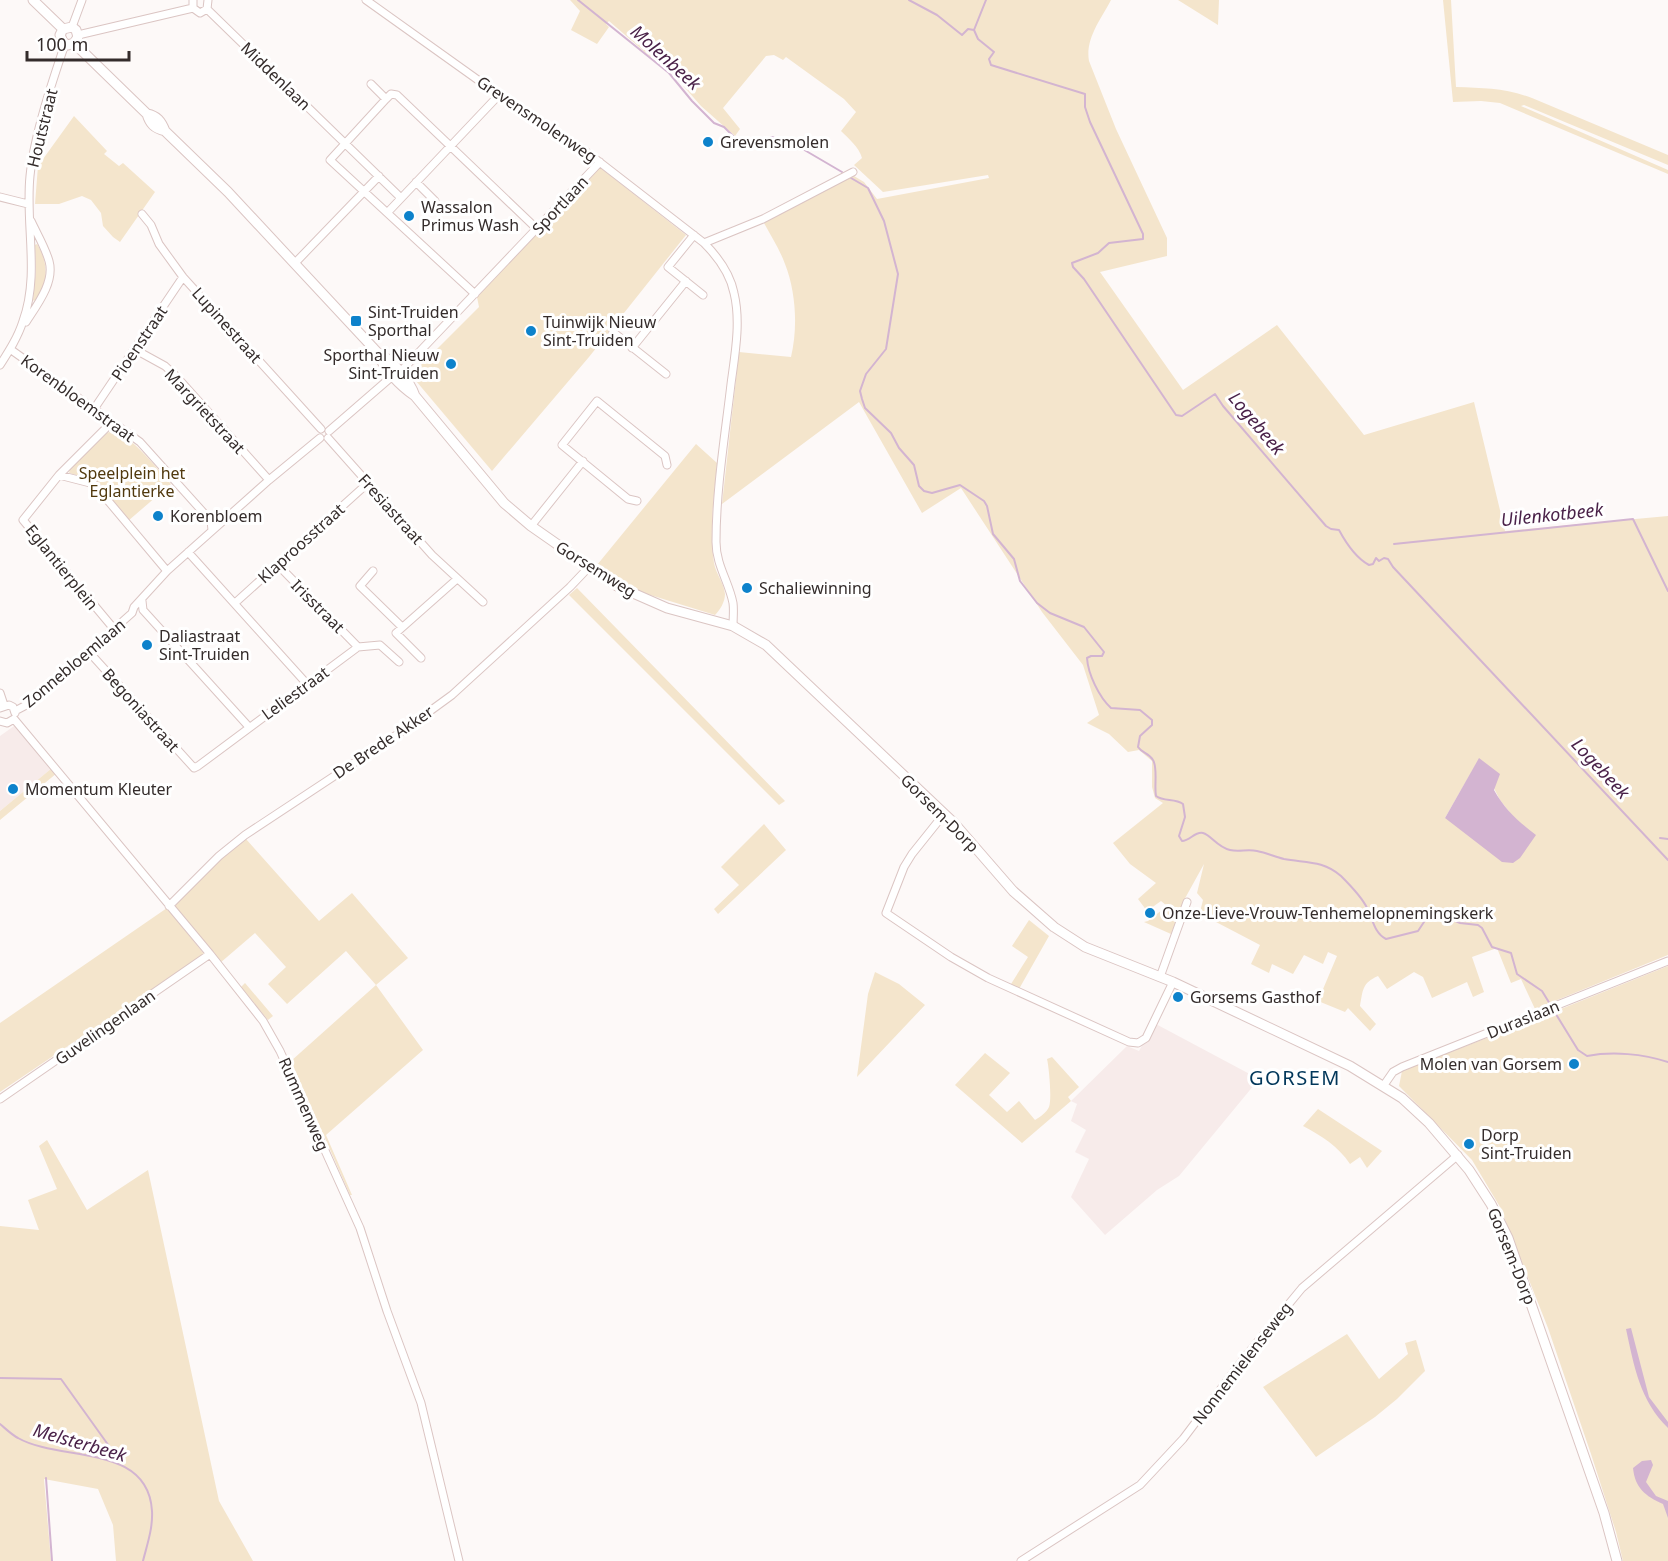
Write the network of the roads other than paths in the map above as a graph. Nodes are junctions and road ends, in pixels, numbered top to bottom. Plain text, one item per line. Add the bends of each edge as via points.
1 (33, 0) edge
2 (82, 0) edge
3 (208, 0) edge
4 (366, 0) edge
5 (193, 4) edge
6 (207, 9) junction
7 (70, 35) junction
8 (371, 84) dead end
9 (499, 95) junction
10 (386, 99) junction
11 (344, 143) junction
12 (451, 146) junction
13 (600, 162) junction
14 (853, 172) dead end
15 (379, 176) junction
16 (416, 182) junction
17 (364, 190) junction
18 (0, 197) edge
19 (401, 198) junction
20 (435, 201) dead end
21 (28, 204) junction
22 (388, 212) junction
23 (142, 214) dead end
24 (29, 215) junction
25 (537, 229) junction
26 (694, 235) junction
27 (704, 243) junction
28 (295, 263) junction
29 (183, 277) junction
30 (686, 281) junction
31 (476, 294) junction
32 (703, 294) dead end
33 (19, 332) junction
34 (613, 332) dead end
35 (632, 348) junction
36 (10, 349) junction
37 (134, 349) junction
38 (0, 365) edge
39 (396, 374) junction
40 (666, 374) dead end
41 (94, 409) junction
42 (112, 422) junction
43 (324, 434) junction
44 (583, 461) junction
45 (667, 465) dead end
46 (58, 475) junction
47 (269, 480) junction
48 (368, 483) junction
49 (637, 501) dead end
50 (224, 519) junction
51 (212, 521) junction
52 (531, 526) junction
53 (212, 530) junction
54 (188, 552) junction
55 (278, 565) junction
56 (589, 567) junction
57 (167, 571) junction
58 (373, 571) dead end
59 (457, 579) junction
60 (142, 601) junction
61 (483, 602) dead end
62 (235, 603) junction
63 (143, 610) junction
64 (132, 613) junction
65 (734, 626) junction
66 (402, 627) junction
67 (114, 629) junction
68 (358, 647) junction
69 (89, 652) junction
70 (421, 658) dead end
71 (399, 662) dead end
72 (307, 684) junction
73 (0, 693) edge
74 (2, 706) edge
75 (15, 715) junction
76 (1, 723) edge
77 (249, 727) junction
78 (194, 768) joint
79 (944, 814) junction
80 (1187, 902) dead end
81 (169, 906) junction
82 (210, 954) junction
83 (1668, 961) edge
84 (1160, 977) junction
85 (1173, 982) junction
86 (1384, 1085) junction
87 (0, 1099) edge
88 (1458, 1155) junction
89 (459, 1561) edge
90 (1021, 1561) edge
91 (1617, 1561) edge

1 - 7 street
2 - 7 street, Houtstraat
3 - 6 street
4 - 9 street, Grevensmolenweg
5 - 6 street via 200,13
5 - 7 street
6 - 11 street, Middenlaan
7 - 21 street, Houtstraat via 35,143
7 - 28 street via 147,114 161,122 165,131
8 - 10 street
9 - 12 street
9 - 13 street, Grevensmolenweg
10 - 11 street
10 - 12 street via 397,95
11 - 15 street, Middenlaan
11 - 17 street via 330,160
12 - 16 street
12 - 25 street
13 - 25 street, Sportlaan
13 - 26 street, Grevensmolenweg
14 - 27 street via 763,219
15 - 17 street
15 - 19 street, Middenlaan
16 - 19 street
16 - 20 street
17 - 22 street
17 - 28 street
18 - 21 street
19 - 22 street
21 - 24 street, Houtstraat
22 - 31 street
23 - 29 street, Lupinestraat
24 - 33 street, Houtstraat via 31,274
24 - 33 street, Houtstraat via 50,262 49,280
25 - 31 street, Sportlaan
26 - 27 street, Grevensmolenweg
26 - 30 street via 668,267
27 - 65 street, Grevensmolenweg via 727,274 737,315 716,543 719,566 733,604
28 - 39 street via 386,357
29 - 37 street, Pioenstraat
29 - 43 street, Lupinestraat
30 - 32 street
30 - 35 street
31 - 39 street, Sportlaan
33 - 36 street, Houtstraat
34 - 35 street
35 - 40 street
36 - 38 street, Houtstraat
36 - 41 street, Korenbloemstraat
37 - 41 street, Pioenstraat
37 - 47 street, Margrietstraat via 176,376
39 - 43 street, Zonnebloemlaan
39 - 52 street, Gorsemweg via 411,387 504,502
41 - 42 street, Korenbloemstraat
42 - 46 street, Eglantierplein
42 - 51 street, Korenbloemstraat via 140,442
43 - 47 street, Zonnebloemlaan
43 - 48 street, Fresiastraat
44 - 45 street via 562,445 597,401 665,456
44 - 49 street via 628,500
44 - 52 street
46 - 57 street via 93,484
46 - 67 street, Eglantierplein via 23,519
47 - 50 street, Zonnebloemlaan
48 - 55 street, Klaproosstraat
48 - 59 street, Fresiastraat
50 - 51 street
50 - 53 street, Zonnebloemlaan
51 - 53 street
52 - 56 street, Gorsemweg
53 - 54 street, Zonnebloemlaan
54 - 57 street, Zonnebloemlaan
54 - 62 street
55 - 62 street, Klaproosstraat
55 - 68 street, Irisstraat
56 - 65 street, Gorsemweg via 651,603
56 - 81 street, De Brede Akker via 452,695 245,835
57 - 60 street, Zonnebloemlaan
58 - 66 street via 360,586
59 - 61 street, Fresiastraat
59 - 66 street
60 - 63 street
60 - 64 street, Zonnebloemlaan
62 - 72 street
63 - 64 street, Zonnebloemlaan
63 - 77 street
64 - 67 street, Zonnebloemlaan
65 - 79 street, Gorsem-Dorp via 778,655
66 - 70 street via 396,633
67 - 69 street, Zonnebloemlaan
68 - 71 street via 380,645
68 - 72 street, Leliestraat
69 - 75 street, Zonnebloemlaan
69 - 78 street, Begoniastraat
72 - 77 street, Leliestraat
73 - 74 street
74 - 75 street via 9,705
75 - 76 street, Zonnebloemlaan
75 - 81 street, Rummenweg
77 - 78 street, Leliestraat
79 - 84 street, Gorsem-Dorp via 1013,891 1054,927 1085,947
79 - 85 street via 904,867 886,913 988,978 1129,1042 1146,1038
80 - 84 street
81 - 82 street, Rummenweg
82 - 87 street, Guvelingenlaan
82 - 89 street, Rummenweg via 276,1043 360,1228 421,1402
83 - 86 street, Duraslaan via 1402,1067
84 - 85 street, Gorsem-Dorp
85 - 86 street, Gorsem-Dorp
86 - 88 street, Gorsem-Dorp via 1429,1123
88 - 90 street, Nonnemielenseweg via 1302,1288 1146,1480
88 - 91 street, Gorsem-Dorp via 1482,1189 1508,1238

